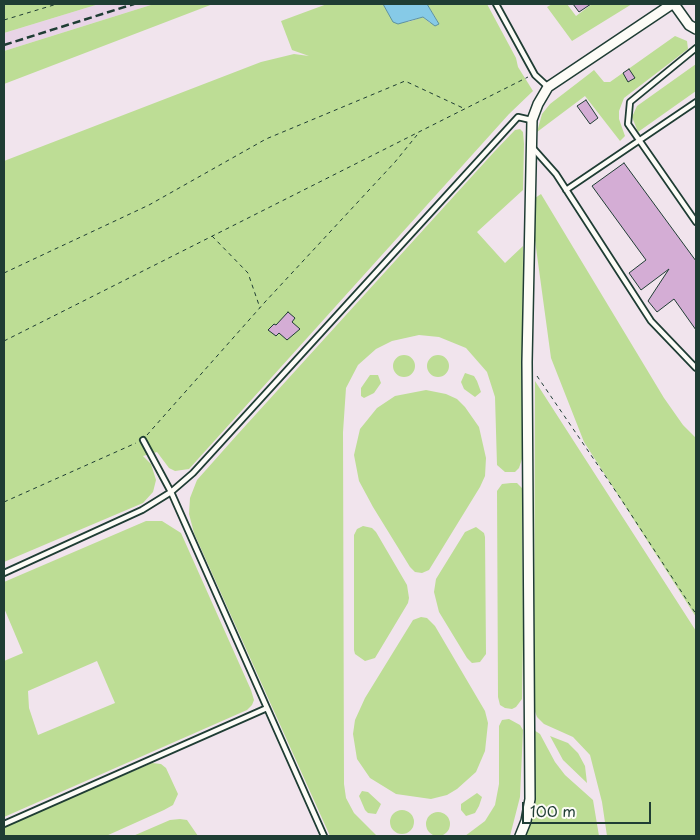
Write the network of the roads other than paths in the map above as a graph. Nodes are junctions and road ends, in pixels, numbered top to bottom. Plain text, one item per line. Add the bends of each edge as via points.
1 (496, 4) edge
2 (673, 4) edge
3 (696, 29) edge
4 (696, 48) edge
5 (548, 87) junction
6 (696, 102) edge
7 (532, 120) junction
8 (640, 140) junction
9 (532, 147) junction
10 (566, 190) junction
11 (696, 222) edge
12 (696, 368) edge
13 (143, 440) road end
14 (171, 492) junction
15 (4, 573) edge
16 (267, 708) junction
17 (4, 824) edge
18 (324, 836) edge
19 (520, 836) edge

1 - 5 lane via 535,75
2 - 3 street
2 - 5 street
4 - 8 lane via 630,102 628,124
5 - 7 street
6 - 8 lane
7 - 9 street
7 - 14 lane via 518,117 193,473
8 - 10 lane
8 - 11 lane
9 - 10 lane
9 - 19 street via 527,362 530,799
10 - 12 lane via 652,321
13 - 14 lane
14 - 15 lane via 142,510
14 - 16 lane
16 - 17 lane
16 - 18 lane

